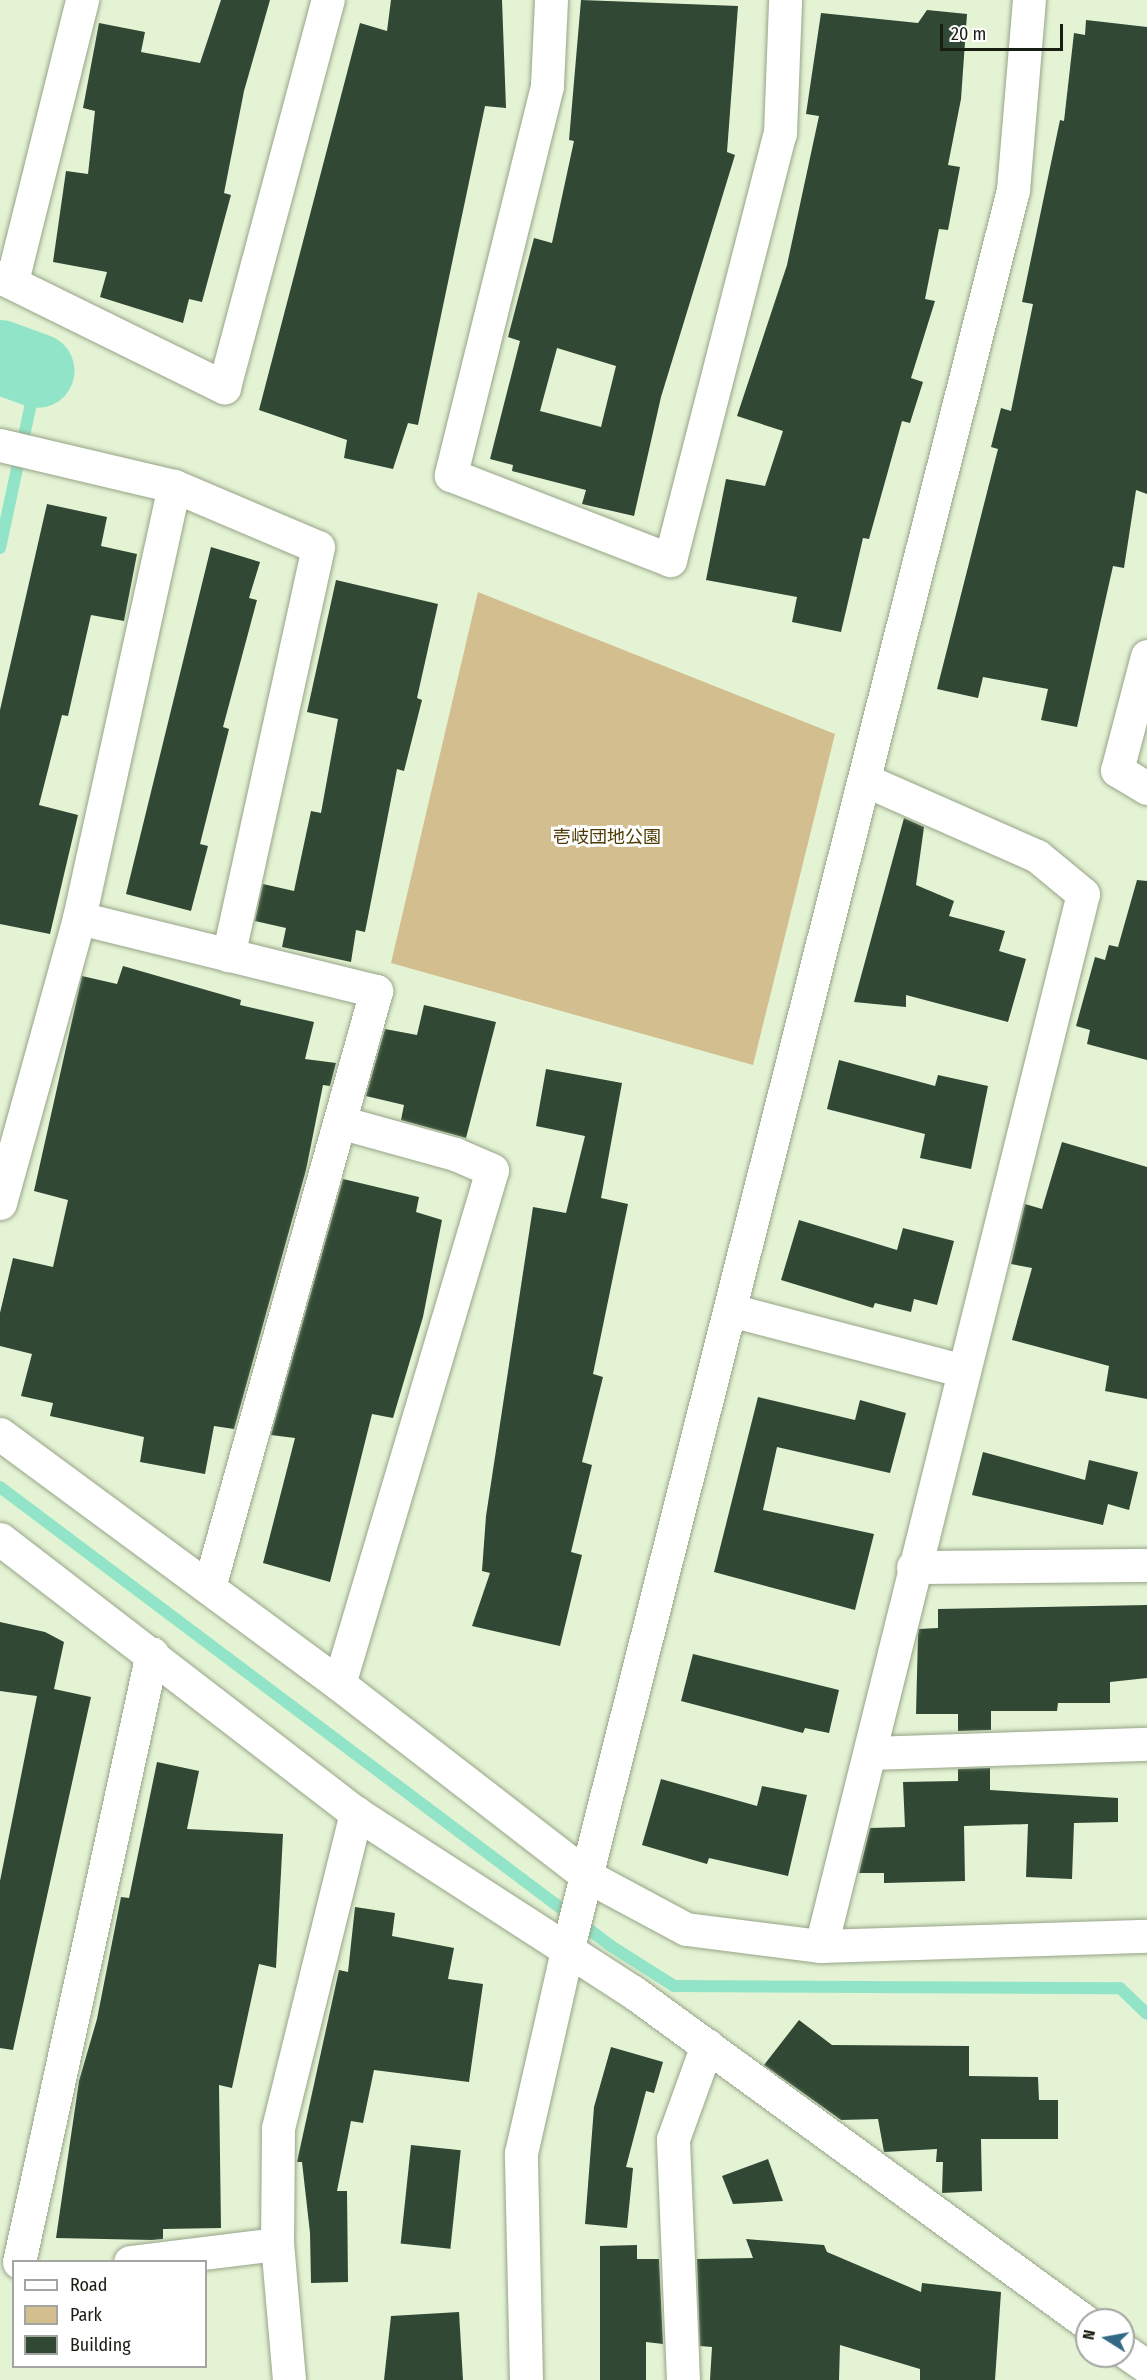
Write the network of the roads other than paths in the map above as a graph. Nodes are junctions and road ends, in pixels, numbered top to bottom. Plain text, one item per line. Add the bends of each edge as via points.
1 (82, 0) edge
2 (328, 0) edge
3 (551, 0) edge
4 (785, 0) edge
5 (1029, 0) edge
6 (6, 279) edge
7 (0, 445) edge
8 (174, 486) junction
9 (1147, 656) edge
10 (867, 781) junction
11 (1147, 789) edge
12 (80, 918) junction
13 (228, 954) junction
14 (343, 1123) junction
15 (0, 1203) edge
16 (730, 1310) junction
17 (961, 1370) junction
18 (0, 1434) edge
19 (0, 1539) edge
20 (1147, 1565) edge
21 (913, 1567) junction
22 (209, 1587) junction
23 (152, 1653) junction
24 (339, 1684) junction
25 (1147, 1744) edge
26 (871, 1753) junction
27 (356, 1813) junction
28 (589, 1877) junction
29 (1147, 1936) edge
30 (821, 1946) junction
31 (567, 1951) junction
32 (707, 2045) junction
33 (277, 2244) junction
34 (20, 2260) edge
35 (146, 2260) edge
36 (1075, 2314) edge
37 (289, 2380) edge
38 (526, 2380) edge
39 (683, 2380) edge

1 - 6 street
2 - 6 street via 224,387
3 - 4 street via 547,86 451,475 669,560 780,133
5 - 10 street via 1013,190
7 - 8 street
8 - 12 street
8 - 13 street via 318,547
9 - 11 street via 1117,770
10 - 16 street
10 - 17 street via 1037,856 1083,894
12 - 13 street
12 - 15 street
13 - 14 street via 376,991
14 - 22 street
14 - 24 street via 455,1154 492,1170
16 - 17 street
16 - 28 street
17 - 21 street
18 - 22 street
19 - 23 street
20 - 21 street
21 - 26 street
22 - 24 street
23 - 27 street
23 - 34 street
24 - 28 street
25 - 26 street
26 - 30 street
27 - 31 street
27 - 33 street via 278,2128
28 - 30 street via 686,1929
28 - 31 street
29 - 30 street
31 - 32 street
31 - 38 street via 521,2153
32 - 36 street
32 - 39 street via 672,2139
33 - 35 street
33 - 37 street

